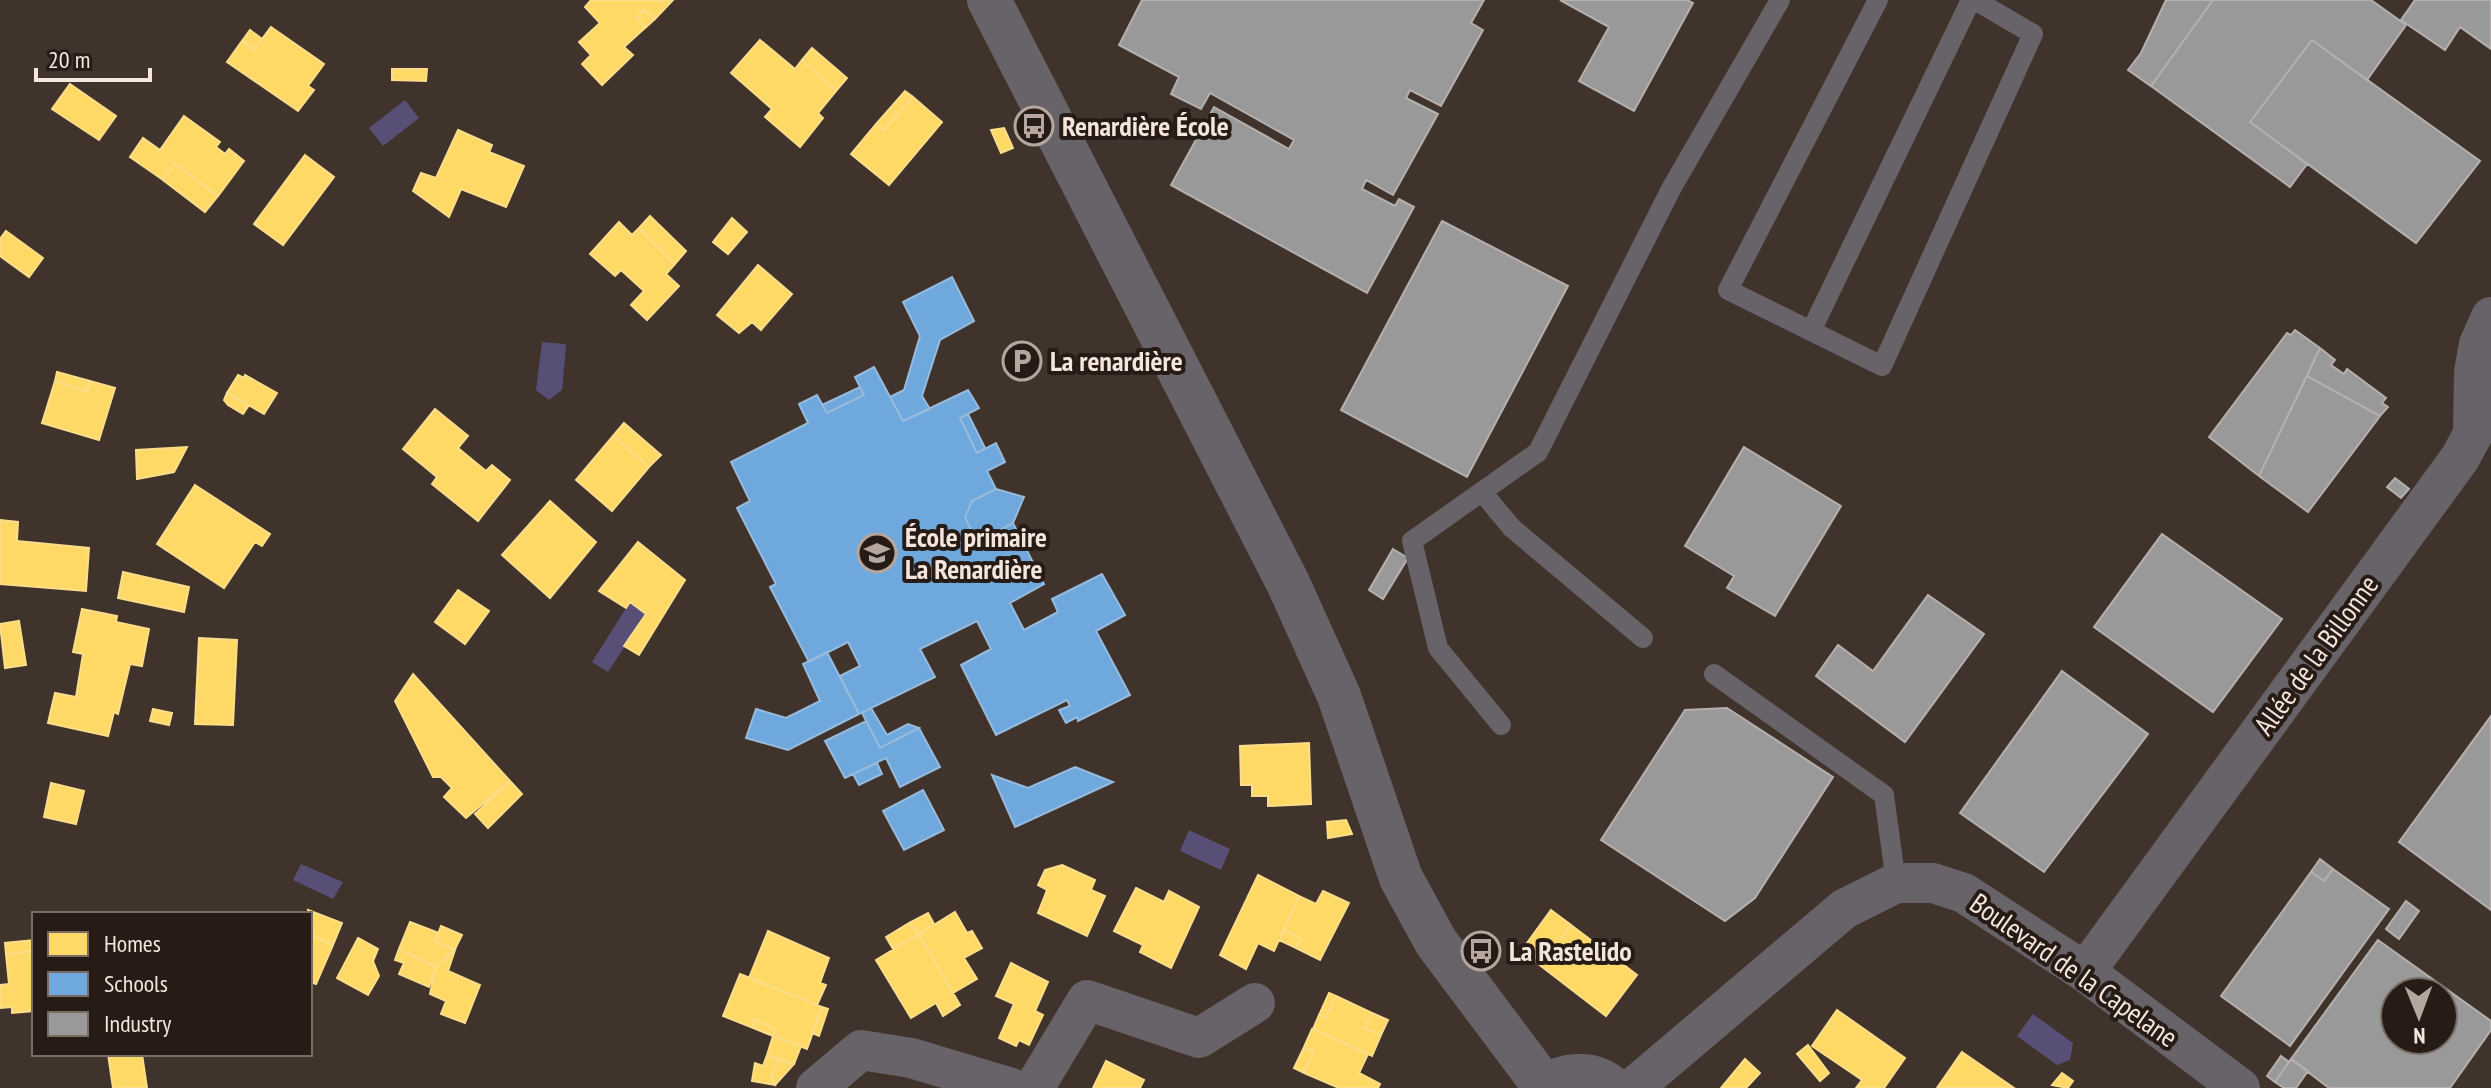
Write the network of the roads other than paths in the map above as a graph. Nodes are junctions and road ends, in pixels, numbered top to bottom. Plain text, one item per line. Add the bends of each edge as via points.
1 (989, 0) edge
2 (1780, 0) edge
3 (1878, 0) edge
4 (1973, 0) edge
5 (2491, 317) edge
6 (1811, 331) junction
7 (2482, 433) edge
8 (1482, 492) junction
9 (1643, 638) dead end
10 (1714, 674) dead end
11 (1501, 725) dead end
12 (1896, 883) junction
13 (2085, 972) junction
14 (1255, 1003) dead end
15 (1543, 1087) edge
16 (816, 1088) edge
17 (1011, 1088) edge
18 (1034, 1088) edge
19 (1612, 1088) edge
20 (1633, 1088) edge
21 (2240, 1088) edge

1 - 15 street via 1288,583 1339,696 1401,878 1436,942
2 - 8 lane via 1671,189 1538,452
3 - 6 lane via 1728,290
4 - 6 lane
4 - 6 lane via 2033,34 1882,366
5 - 7 street, Allée de la Billonne via 2474,372
7 - 13 street, Allée de la Billonne
8 - 9 lane via 1512,528
8 - 11 lane via 1412,541 1438,648
10 - 12 lane via 1884,795
12 - 13 street, Boulevard de la Capelane via 1933,883 1964,893
12 - 20 street, Boulevard de la Capelane via 1844,909
13 - 21 street, Boulevard de la Capelane
14 - 18 street via 1199,1038 1087,1000
15 - 19 street via 1564,1077 1586,1076
16 - 17 street via 861,1050 911,1058

